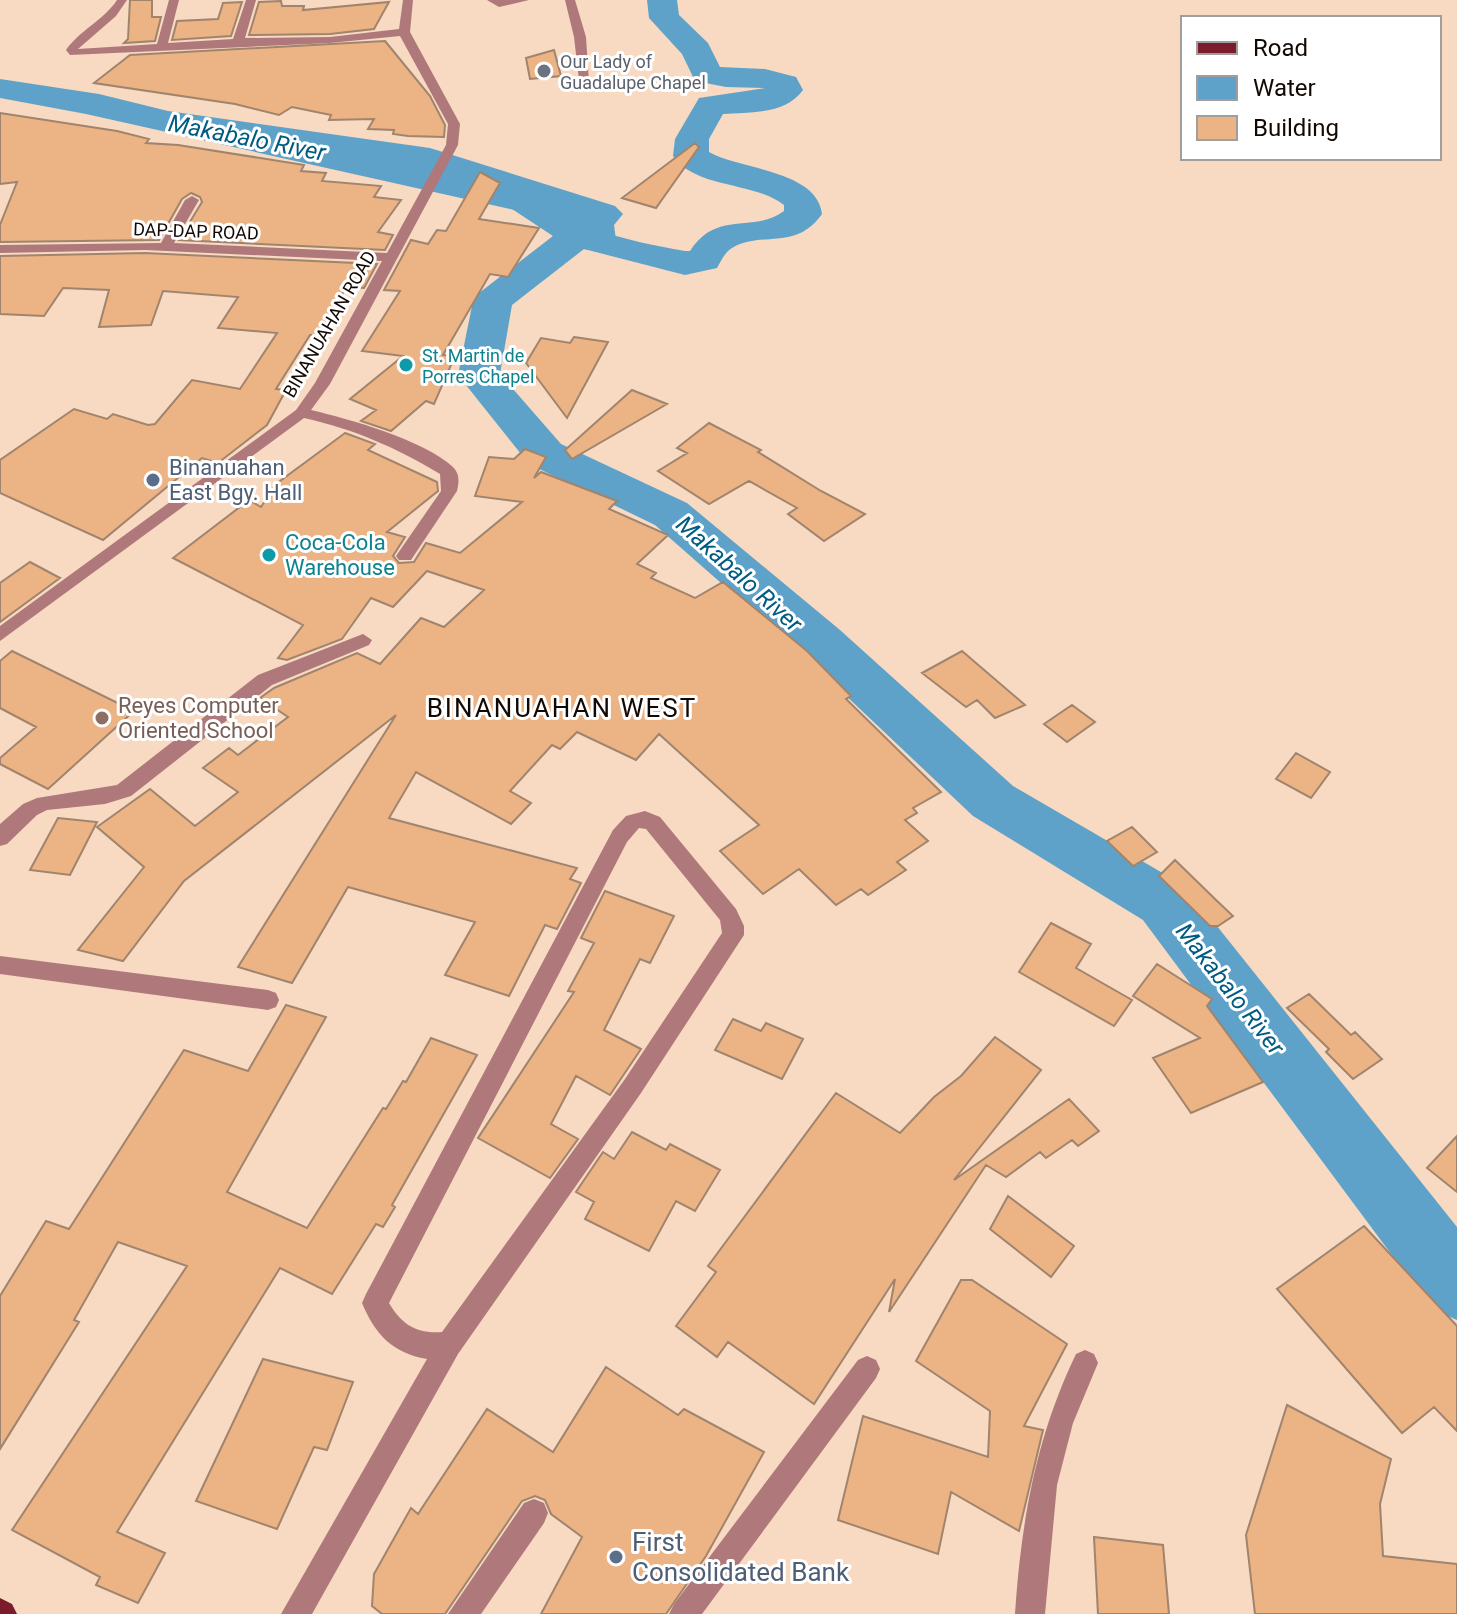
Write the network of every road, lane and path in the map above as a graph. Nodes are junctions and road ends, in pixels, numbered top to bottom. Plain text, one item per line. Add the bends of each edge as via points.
1 (122, 0) edge
2 (174, 0) edge
3 (251, 0) edge
4 (408, 0) edge
5 (492, 0) edge
6 (524, 0) edge
7 (570, 0) edge
8 (404, 32) junction
9 (238, 42) junction
10 (161, 49) junction
11 (585, 80) dead end
12 (192, 200) dead end
13 (165, 247) junction
14 (0, 249) edge
15 (390, 257) junction
16 (301, 413) junction
17 (405, 556) dead end
18 (0, 635) edge
19 (363, 640) dead end
20 (0, 838) edge
21 (2, 968) edge
22 (268, 1000) dead end
23 (449, 1345) junction
24 (1085, 1363) dead end
25 (867, 1369) dead end
26 (534, 1513) dead end
27 (296, 1614) edge
28 (463, 1614) edge
29 (684, 1614) edge
30 (1030, 1614) edge

1 - 10 street via 108,18 84,32 74,53
2 - 10 street
3 - 9 street
4 - 8 street
5 - 6 street
7 - 11 street
8 - 9 street
8 - 15 street, BINANUAHAN ROAD via 454,124 452,145
9 - 10 street
12 - 13 street
13 - 14 street, DAP-DAP ROAD
13 - 15 street, DAP-DAP ROAD
15 - 16 street, BINANUAHAN ROAD
16 - 17 street via 356,425 447,471 449,491
16 - 18 street, BINANUAHAN ROAD
19 - 20 street via 265,680 124,791 103,799 56,798 16,816
21 - 22 street
23 - 23 street via 733,935 728,915 645,819 633,822 620,836 375,1303 382,1322 409,1342
23 - 27 street
24 - 30 street via 1057,1427 1040,1491
25 - 29 street
26 - 28 street

